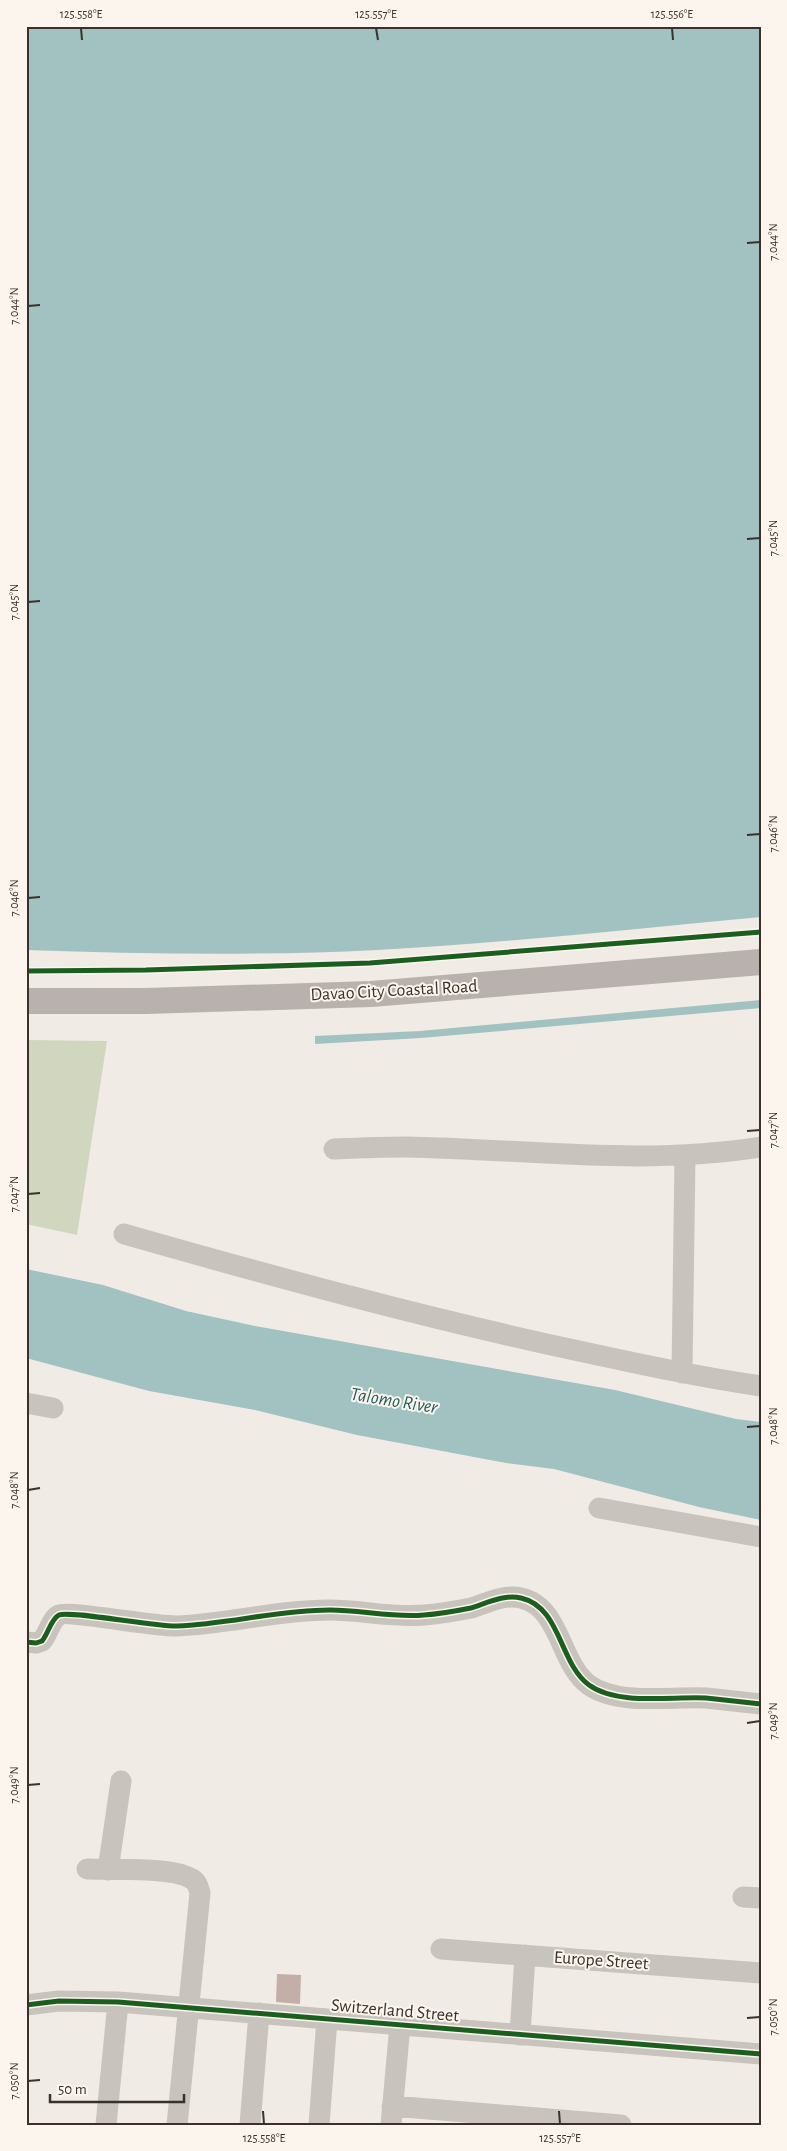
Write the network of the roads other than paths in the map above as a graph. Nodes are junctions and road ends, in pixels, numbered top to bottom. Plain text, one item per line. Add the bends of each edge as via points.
1 (761, 962) edge
2 (26, 1001) edge
3 (761, 1147) edge
4 (334, 1149) dead end
5 (684, 1156) junction
6 (124, 1234) dead end
7 (682, 1373) junction
8 (761, 1386) edge
9 (26, 1403) edge
10 (53, 1408) dead end
11 (599, 1508) dead end
12 (761, 1537) edge
13 (26, 1642) edge
14 (761, 1704) edge
15 (121, 1781) dead end
16 (87, 1869) dead end
17 (108, 1870) junction
18 (441, 1949) dead end
19 (525, 1955) junction
20 (761, 1974) edge
21 (118, 2002) junction
22 (26, 2005) edge
23 (188, 2008) junction
24 (259, 2014) junction
25 (327, 2019) junction
26 (400, 2025) junction
27 (520, 2035) junction
28 (761, 2054) edge
29 (392, 2115) edge
30 (106, 2125) edge
31 (177, 2125) edge
32 (250, 2125) edge
33 (318, 2125) edge
34 (621, 2125) edge

1 - 2 main road, Davao City Coastal Road via 381,993 146,1001
3 - 5 street
4 - 5 street via 405,1147
5 - 7 street
6 - 7 street via 331,1292
7 - 8 street
9 - 10 street
11 - 12 street
13 - 14 street via 42,1641 55,1618 67,1613 136,1624 175,1626 300,1611 414,1616 518,1597 532,1601 542,1609 575,1670 590,1686 614,1694 649,1699 704,1698
15 - 17 street
16 - 17 street
17 - 23 street via 173,1872 192,1878 198,1884 200,1893
18 - 19 street, Europe Street
19 - 20 street, Europe Street
19 - 27 street
21 - 22 street, Switzerland Street via 59,2000
21 - 23 street, Switzerland Street
21 - 30 street
23 - 24 street, Switzerland Street
23 - 31 street
24 - 25 street, Switzerland Street
24 - 32 street
25 - 26 street, Switzerland Street
25 - 33 street
26 - 27 street, Switzerland Street
26 - 29 street
27 - 28 street, Switzerland Street
29 - 34 street

